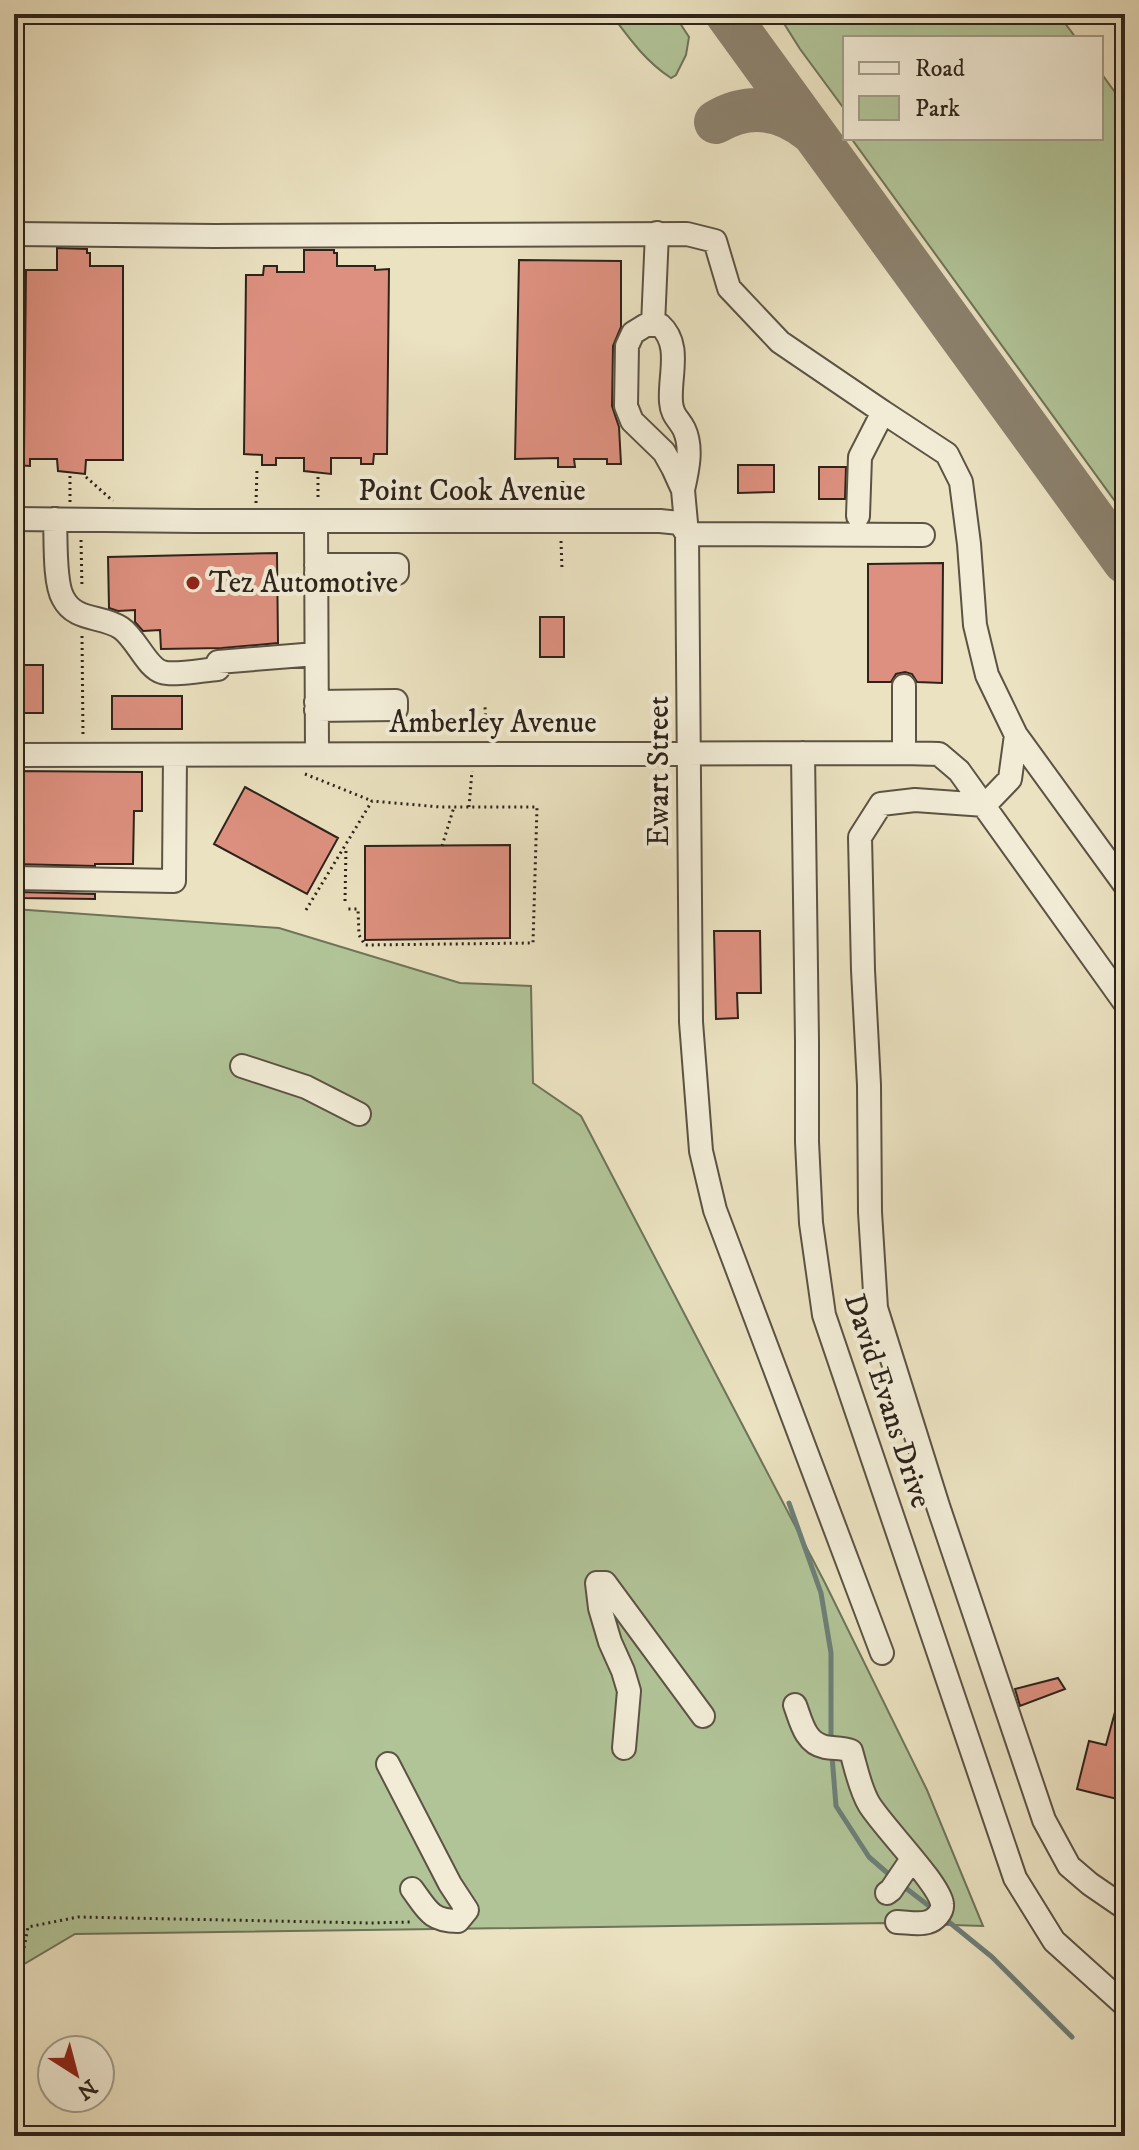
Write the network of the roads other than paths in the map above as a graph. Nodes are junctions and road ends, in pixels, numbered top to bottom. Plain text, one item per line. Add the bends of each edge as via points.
1 (657, 233) junction
2 (14, 234) edge
3 (653, 325) junction
4 (883, 412) junction
5 (683, 490) junction
6 (317, 511) junction
7 (63, 514) junction
8 (858, 516) dead end
9 (14, 519) edge
10 (687, 534) junction
11 (923, 535) dead end
12 (316, 569) junction
13 (397, 569) dead end
14 (316, 654) junction
15 (904, 686) dead end
16 (396, 705) dead end
17 (316, 706) junction
18 (1016, 735) junction
19 (317, 753) junction
20 (689, 753) junction
21 (803, 753) junction
22 (904, 753) junction
23 (14, 755) edge
24 (175, 755) junction
25 (985, 805) junction
26 (14, 878) edge
27 (1125, 885) edge
28 (1125, 1003) edge
29 (242, 1066) dead end
30 (359, 1114) dead end
31 (882, 1653) dead end
32 (795, 1705) dead end
33 (703, 1716) dead end
34 (624, 1748) dead end
35 (388, 1764) dead end
36 (412, 1889) dead end
37 (1125, 1908) edge
38 (897, 1922) dead end
39 (1125, 2005) edge

1 - 2 street
1 - 3 street
1 - 4 street via 715,241 729,288 780,342
3 - 5 street via 660,325 674,343 671,404 688,451
3 - 5 street via 633,333 627,346 626,406 632,421 664,452
4 - 8 street via 860,457
4 - 18 street via 947,454 961,482 975,625 987,675
5 - 10 street, Ewart Street
6 - 7 street, Point Cook Avenue via 196,521
6 - 10 street, Point Cook Avenue via 660,521 680,523
6 - 12 street
7 - 9 street, Point Cook Avenue
7 - 14 street via 59,586 64,601 78,613 124,630 159,671 218,669 218,662
10 - 11 street, Point Cook Avenue
10 - 20 street, Ewart Street
12 - 13 street
12 - 14 street
14 - 17 street
15 - 22 street
16 - 17 street
17 - 19 street
18 - 25 street via 1010,779
18 - 27 street
19 - 20 street, Amberley Avenue
19 - 24 street, Amberley Avenue
20 - 21 street, Amberley Avenue
20 - 31 street, Ewart Street via 691,1022 701,1151 715,1210
21 - 22 street, Amberley Avenue
21 - 39 street, David Evans Drive via 807,1142 824,1315 1015,1878 1054,1941
22 - 25 street, Amberley Avenue via 934,753 946,759
23 - 24 street, Amberley Avenue
24 - 26 street via 174,881
25 - 28 street, Amberley Avenue
25 - 37 street via 915,800 881,804 860,837 876,1308 1044,1820 1069,1866
29 - 30 street via 306,1087
32 - 38 street via 816,1744 851,1751 898,1879 934,1886 942,1902 926,1924
33 - 34 street via 605,1583 597,1583 610,1642 629,1691
35 - 36 street via 467,1910 458,1921 442,1921

